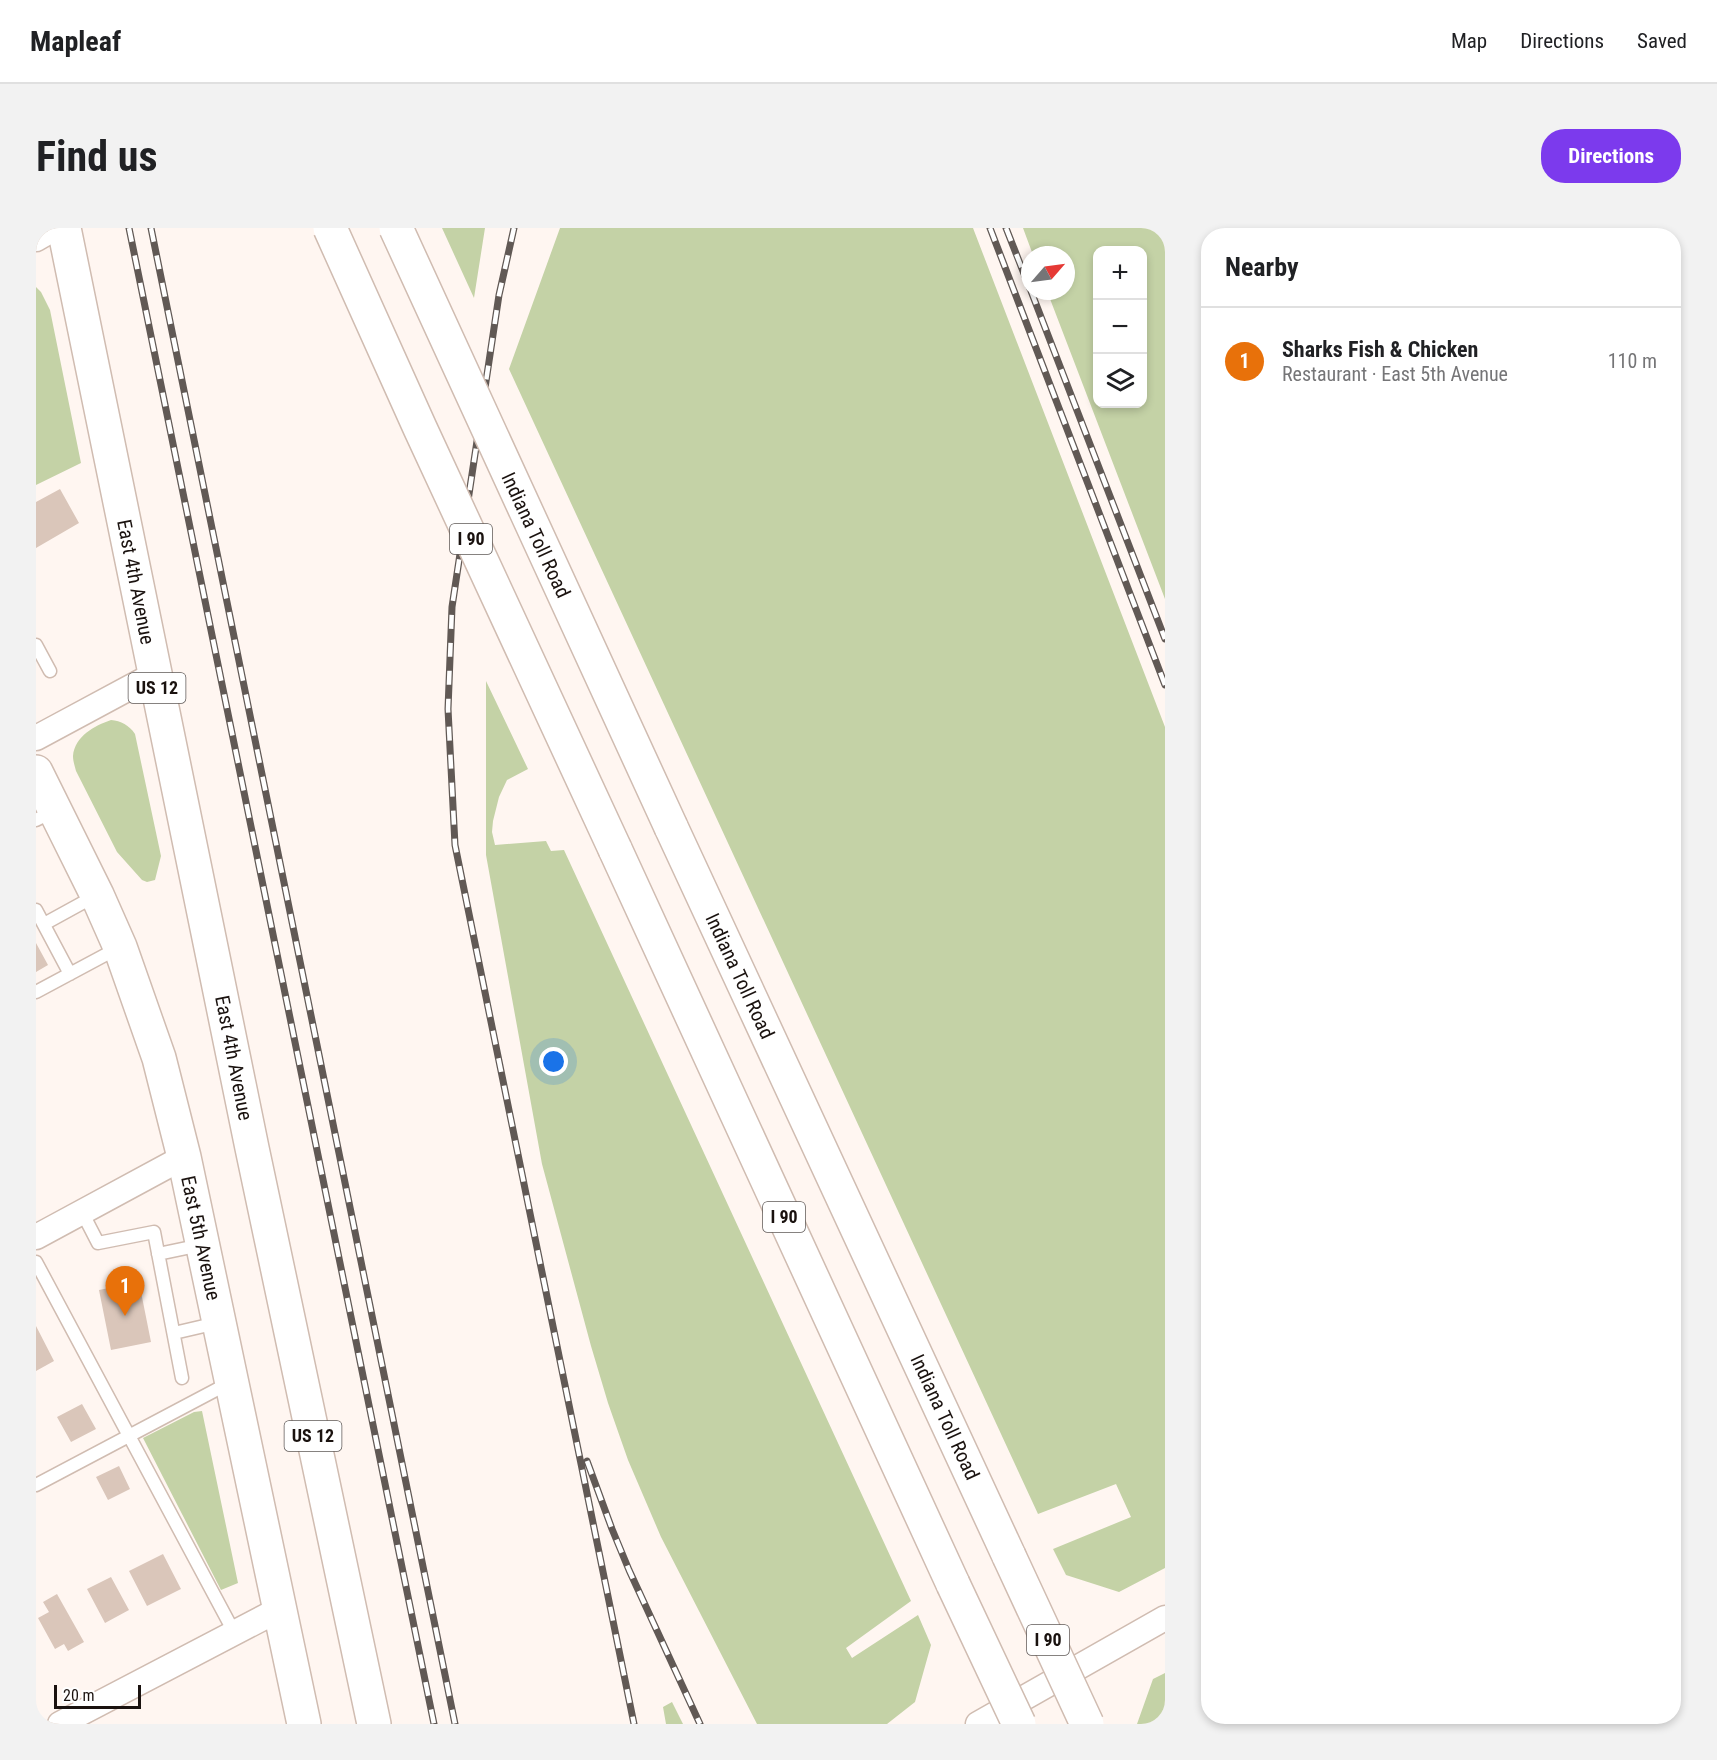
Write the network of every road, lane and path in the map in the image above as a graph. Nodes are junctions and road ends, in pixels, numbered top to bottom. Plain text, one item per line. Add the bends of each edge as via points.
1 (55, 228) edge
2 (64, 228) edge
3 (330, 228) edge
4 (396, 228) edge
5 (36, 239) edge
6 (36, 645) edge
7 (50, 671) dead end
8 (155, 674) junction
9 (36, 738) edge
10 (36, 772) edge
11 (45, 815) edge
12 (97, 895) junction
13 (36, 910) edge
14 (46, 928) junction
15 (36, 939) edge
16 (120, 947) junction
17 (70, 974) junction
18 (36, 992) edge
19 (184, 1157) junction
20 (82, 1212) junction
21 (36, 1237) edge
22 (202, 1245) junction
23 (158, 1254) junction
24 (36, 1262) edge
25 (218, 1323) junction
26 (174, 1333) junction
27 (182, 1378) dead end
28 (231, 1382) junction
29 (129, 1435) junction
30 (36, 1485) edge
31 (280, 1609) junction
32 (1165, 1618) edge
33 (234, 1632) junction
34 (60, 1724) edge
35 (304, 1724) edge
36 (374, 1724) edge
37 (978, 1724) edge
38 (1018, 1724) edge
39 (1087, 1724) edge

1 - 5 street
2 - 8 main road, East 4th Avenue / US 12
3 - 38 main road, I 90, bridge
4 - 39 main road, Indiana Toll Road / I 90, bridge
6 - 7 lane
8 - 9 street
8 - 36 main road, East 4th Avenue / US 12
10 - 11 main road, East 5th Avenue
11 - 12 main road, East 5th Avenue
12 - 14 lane
12 - 16 main road, East 5th Avenue
13 - 14 lane
14 - 15 lane
14 - 17 lane
16 - 17 lane
16 - 19 main road, East 5th Avenue via 159,1058
17 - 18 lane
19 - 20 street
19 - 22 main road, East 5th Avenue
20 - 21 street
20 - 23 lane via 98,1243 154,1232
22 - 23 lane
22 - 25 main road, East 5th Avenue
23 - 26 lane
24 - 29 lane
25 - 26 lane
25 - 28 main road, East 5th Avenue
26 - 27 lane
28 - 29 lane
28 - 31 main road, East 5th Avenue
29 - 30 lane
29 - 33 lane
31 - 33 street
31 - 35 main road, East 5th Avenue
32 - 37 street
33 - 34 street

